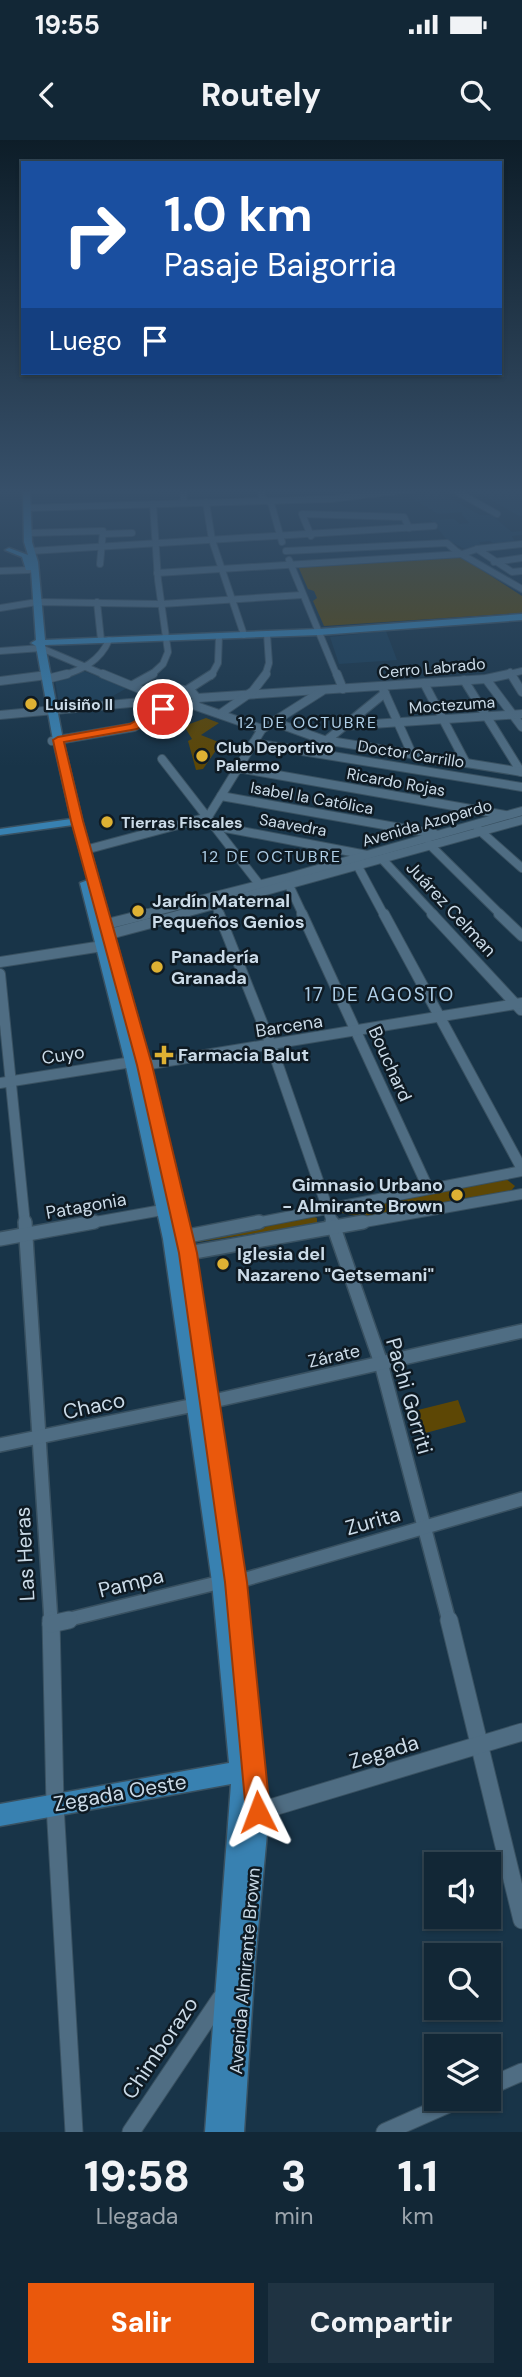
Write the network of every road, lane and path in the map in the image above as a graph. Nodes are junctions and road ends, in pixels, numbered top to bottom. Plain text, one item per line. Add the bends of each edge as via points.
1 (31, 582) edge
2 (34, 582) edge
3 (158, 582) edge
4 (227, 582) edge
5 (297, 582) edge
6 (302, 595) junction
7 (233, 600) junction
8 (97, 602) junction
9 (34, 603) junction
10 (161, 604) junction
11 (0, 608) edge
12 (522, 617) edge
13 (319, 632) junction
14 (267, 634) junction
15 (244, 635) junction
16 (219, 636) junction
17 (166, 637) junction
18 (105, 640) junction
19 (38, 645) junction
20 (0, 651) edge
21 (84, 666) junction
22 (522, 671) edge
23 (510, 672) junction
24 (44, 678) junction
25 (486, 679) junction
26 (464, 680) junction
27 (0, 681) edge
28 (424, 683) junction
29 (133, 685) junction
30 (343, 689) junction
31 (187, 690) junction
32 (324, 690) junction
33 (383, 690) junction
34 (522, 692) edge
35 (251, 694) junction
36 (153, 698) junction
37 (195, 702) junction
38 (49, 709) junction
39 (163, 709) junction
40 (522, 714) edge
41 (0, 715) edge
42 (220, 715) junction
43 (513, 715) junction
44 (489, 716) junction
45 (445, 720) junction
46 (274, 722) junction
47 (397, 723) junction
48 (342, 726) junction
49 (522, 727) edge
50 (262, 730) junction
51 (324, 740) junction
52 (55, 741) junction
53 (253, 743) junction
54 (316, 753) junction
55 (412, 754) junction
56 (162, 759) dead end
57 (466, 763) junction
58 (238, 768) junction
59 (521, 772) edge
60 (522, 787) edge
61 (221, 796) junction
62 (522, 811) edge
63 (508, 815) junction
64 (208, 817) junction
65 (522, 820) edge
66 (73, 822) junction
67 (474, 824) junction
68 (215, 825) junction
69 (0, 832) edge
70 (481, 832) junction
71 (439, 835) junction
72 (424, 839) junction
73 (431, 846) junction
74 (85, 850) junction
75 (367, 855) junction
76 (383, 860) junction
77 (356, 863) junction
78 (522, 868) edge
79 (288, 882) junction
80 (259, 884) junction
81 (214, 900) junction
82 (104, 935) junction
83 (522, 936) edge
84 (0, 962) edge
85 (0, 974) edge
86 (521, 1006) edge
87 (440, 1017) junction
88 (358, 1031) junction
89 (271, 1045) junction
90 (138, 1064) junction
91 (5, 1082) edge
92 (522, 1170) edge
93 (428, 1188) junction
94 (522, 1194) edge
95 (171, 1208) junction
96 (330, 1208) junction
97 (337, 1228) junction
98 (26, 1234) junction
99 (0, 1239) edge
100 (179, 1246) junction
101 (522, 1331) edge
102 (381, 1363) junction
103 (202, 1403) junction
104 (40, 1436) junction
105 (0, 1445) edge
106 (522, 1499) edge
107 (426, 1527) junction
108 (228, 1582) junction
109 (51, 1624) junction
110 (522, 1732) edge
111 (480, 1746) junction
112 (248, 1770) junction
113 (55, 1805) junction
114 (249, 1814) junction
115 (0, 1815) edge
116 (522, 1920) edge
117 (244, 1962) junction
118 (227, 1989) junction
119 (522, 2072) edge
120 (501, 2081) edge
121 (432, 2111) edge
122 (74, 2132) edge
123 (131, 2132) edge
124 (217, 2132) edge
125 (232, 2132) edge
126 (384, 2132) edge

1 - 9 main road, Avenida Almirante Brown
2 - 9 main road, Avenida Almirante Brown
3 - 10 street
4 - 7 street
5 - 6 street
6 - 7 street
6 - 13 street
7 - 10 street
7 - 15 street
8 - 9 street
8 - 10 street
8 - 18 street
9 - 11 street
9 - 19 main road, Avenida Almirante Brown
10 - 17 street
12 - 13 main road
13 - 14 main road
13 - 30 street
14 - 15 main road
14 - 35 street via 270,666
15 - 16 main road
16 - 17 main road
16 - 31 street via 217,669
17 - 18 main road
17 - 29 street via 165,663
18 - 19 main road
18 - 21 street via 104,653
19 - 20 street
19 - 21 street
19 - 24 main road, Avenida Almirante Brown
21 - 24 street
21 - 29 street
22 - 23 street, Cerro Labrado
23 - 25 street, Cerro Labrado
23 - 34 street
24 - 27 street
24 - 38 main road, Avenida Almirante Brown
25 - 26 street, Cerro Labrado
25 - 43 street
26 - 28 street, Cerro Labrado
26 - 44 street
28 - 33 street, Cerro Labrado
28 - 45 street
29 - 36 street
30 - 32 street, Cerro Labrado
30 - 33 street, Cerro Labrado
31 - 36 street via 169,689
31 - 37 street
32 - 35 street, Cerro Labrado
32 - 46 street
33 - 47 street
33 - 48 street
35 - 37 street, Cerro Labrado
35 - 42 street
36 - 38 street
36 - 39 street
37 - 39 street, Cerro Labrado via 183,709
37 - 42 street
38 - 41 street
38 - 52 main road, Avenida Almirante Brown
39 - 52 street via 134,727
40 - 43 street, Moctezuma
42 - 50 street
43 - 44 street, Moctezuma
43 - 49 street
44 - 45 street, Moctezuma
44 - 59 street
45 - 47 street, Moctezuma
45 - 57 street
46 - 50 street
46 - 51 street
47 - 48 street, Moctezuma
47 - 55 street
48 - 51 street
50 - 53 street
51 - 54 street
51 - 55 street
52 - 66 main road, Avenida Almirante Brown
53 - 54 street, Doctor Carrillo
53 - 58 street
54 - 60 street, Doctor Carrillo
55 - 57 street
56 - 64 street
57 - 59 street
58 - 61 street
58 - 63 street, Ricardo Rojas
61 - 64 street
61 - 71 street, Isabel la Católica
62 - 63 street, Avenida Azopardo
63 - 67 street, Avenida Azopardo
64 - 68 street
64 - 74 street
65 - 70 street, Avenida Azopardo
66 - 69 main road
66 - 74 main road, Avenida Almirante Brown
66 - 82 main road, Avenida Almirante Brown
67 - 70 street
67 - 71 street, Avenida Azopardo
68 - 75 street, Saavedra
68 - 80 street
70 - 73 street, Avenida Azopardo
70 - 78 street
71 - 72 street, Avenida Azopardo
72 - 73 street
72 - 75 street, Avenida Azopardo
73 - 76 street, Avenida Azopardo
73 - 83 street
74 - 82 main road, Avenida Almirante Brown
75 - 77 street, Avenida Azopardo
76 - 77 street, Avenida Azopardo
76 - 86 street, Juárez Celman
77 - 79 street, Avenida Azopardo
77 - 87 street
79 - 80 street, Avenida Azopardo
79 - 81 street, Avenida Azopardo
79 - 88 street, Bouchard
80 - 81 street, Avenida Azopardo
81 - 82 street, Avenida Azopardo
81 - 89 street, Pachi Gorriti
82 - 84 street, Avenida Azopardo
82 - 90 main road, Avenida Almirante Brown
85 - 91 street, Las Heras
86 - 87 street, Barcena
87 - 88 street, Barcena
87 - 92 street
88 - 89 street, Barcena
88 - 93 street, Bouchard
89 - 90 street, Barcena
89 - 96 street, Pachi Gorriti
90 - 91 street, Cuyo
90 - 95 main road, Avenida Almirante Brown
91 - 98 street, Las Heras
92 - 93 street
93 - 96 street
94 - 97 street
95 - 98 street, Patagonia
95 - 100 main road, Avenida Almirante Brown
96 - 97 street, Pachi Gorriti
96 - 100 street
97 - 100 street
97 - 102 street, Pachi Gorriti
98 - 99 street, Patagonia
98 - 104 street, Las Heras
100 - 103 main road, Avenida Almirante Brown
101 - 102 street, Zárate
102 - 103 street, Zárate
102 - 107 street, Pachi Gorriti
103 - 104 street, Chaco
103 - 108 main road, Avenida Almirante Brown
104 - 105 street, Chaco
104 - 109 street, Las Heras
106 - 107 street, Zurita
107 - 108 street, Zurita
107 - 111 street, Pachi Gorriti
108 - 109 street, Pampa
108 - 112 main road, Avenida Almirante Brown
109 - 113 street, Las Heras
110 - 111 street, Zegada
111 - 114 street, Zegada
111 - 116 street, Pachi Gorriti
112 - 113 main road, Zegada Oeste
112 - 114 main road, Avenida Almirante Brown
113 - 115 main road, Zegada Oeste
113 - 122 street, Las Heras
114 - 117 main road, Avenida Almirante Brown
114 - 118 main road, Avenida Almirante Brown
117 - 118 street, Chimborazo
117 - 125 main road, Avenida Almirante Brown
118 - 123 street, Chimborazo
118 - 124 main road, Avenida Almirante Brown
119 - 120 street
121 - 126 street

